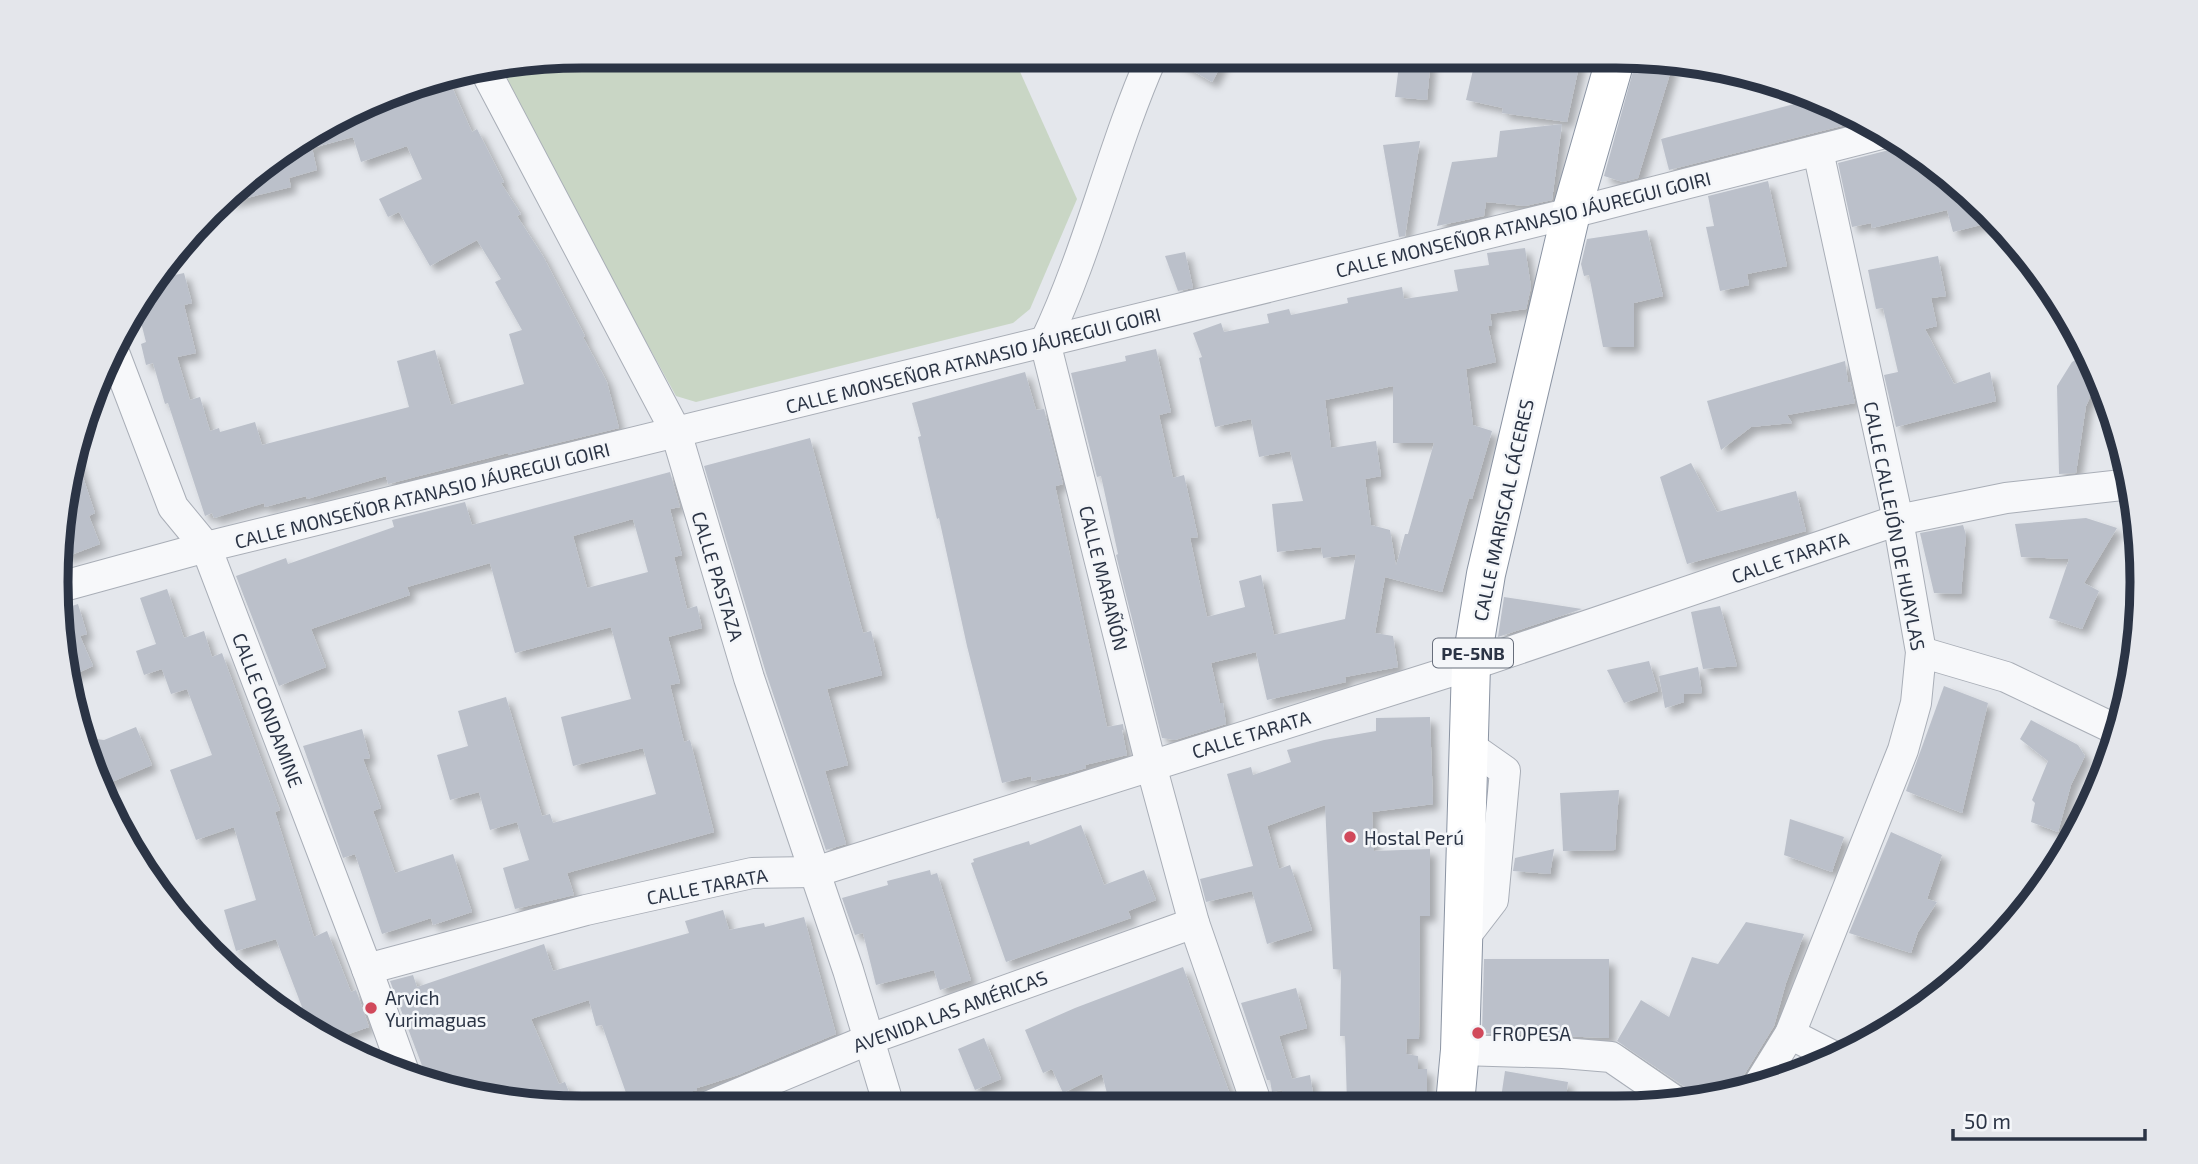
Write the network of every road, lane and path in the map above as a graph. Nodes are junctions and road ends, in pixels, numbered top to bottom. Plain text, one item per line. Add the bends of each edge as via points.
1 (1147, 68) edge
2 (1613, 68) edge
3 (489, 77) edge
4 (1872, 136) edge
5 (1818, 151) junction
6 (1571, 213) junction
7 (1045, 342) junction
8 (118, 362) edge
9 (676, 432) junction
10 (2120, 485) edge
11 (1898, 520) junction
12 (206, 547) junction
13 (68, 585) edge
14 (1921, 652) junction
15 (1471, 665) junction
16 (2108, 727) edge
17 (1151, 765) junction
18 (815, 872) junction
19 (1195, 923) junction
20 (367, 969) junction
21 (1790, 1034) junction
22 (870, 1039) junction
23 (1460, 1050) junction
24 (1824, 1052) edge
25 (400, 1062) edge
26 (1766, 1073) edge
27 (1663, 1093) edge
28 (733, 1096) edge
29 (886, 1096) edge
30 (1254, 1096) edge
31 (1456, 1096) edge

1 - 7 street via 1062,308
2 - 6 highway, PE-5NB
3 - 9 street, CALLE PASTAZA
4 - 5 street, CALLE MONSEÑOR ATANASIO JÁUREGUI GOIRI
5 - 6 street, CALLE MONSEÑOR ATANASIO JÁUREGUI GOIRI
5 - 11 street, CALLE CALLEJÓN DE HUAYLAS
6 - 7 street, CALLE MONSEÑOR ATANASIO JÁUREGUI GOIRI
6 - 15 highway, CALLE MARISCAL CÁCERES / PE-5NB via 1486,574
7 - 9 street, CALLE MONSEÑOR ATANASIO JÁUREGUI GOIRI
7 - 17 street, CALLE MARAÑÓN
8 - 12 street, CALLE CONDAMINE via 173,507
9 - 12 street, CALLE MONSEÑOR ATANASIO JÁUREGUI GOIRI
9 - 18 street, CALLE PASTAZA via 749,678
10 - 11 street, CALLE TARATA via 2006,498
11 - 14 street, CALLE CALLEJÓN DE HUAYLAS
11 - 15 street, CALLE TARATA
12 - 13 street, CALLE MONSEÑOR ATANASIO JÁUREGUI GOIRI
12 - 20 street, CALLE CONDAMINE
14 - 16 street via 2006,677
14 - 21 street, CALLE CALLEJÓN DE HUAYLAS via 1916,703 1903,750
15 - 17 street, CALLE TARATA
15 - 23 highway, CALLE MARISCAL CÁCERES / PE-5NB
17 - 18 street, CALLE TARATA
17 - 19 street, CALLE MARAÑÓN
18 - 20 street, CALLE TARATA via 752,873 586,910
18 - 22 street, CALLE PASTAZA
19 - 22 street, AVENIDA LAS AMÉRICAS
19 - 30 street, CALLE MARAÑÓN
20 - 25 street, CALLE CONDAMINE
21 - 24 street
21 - 26 street, CALLE CALLEJÓN DE HUAYLAS
22 - 28 street, AVENIDA LAS AMÉRICAS
22 - 29 street, CALLE PASTAZA
23 - 27 street via 1611,1057
23 - 31 highway, CALLE MARISCAL CÁCERES / PE-5NB

